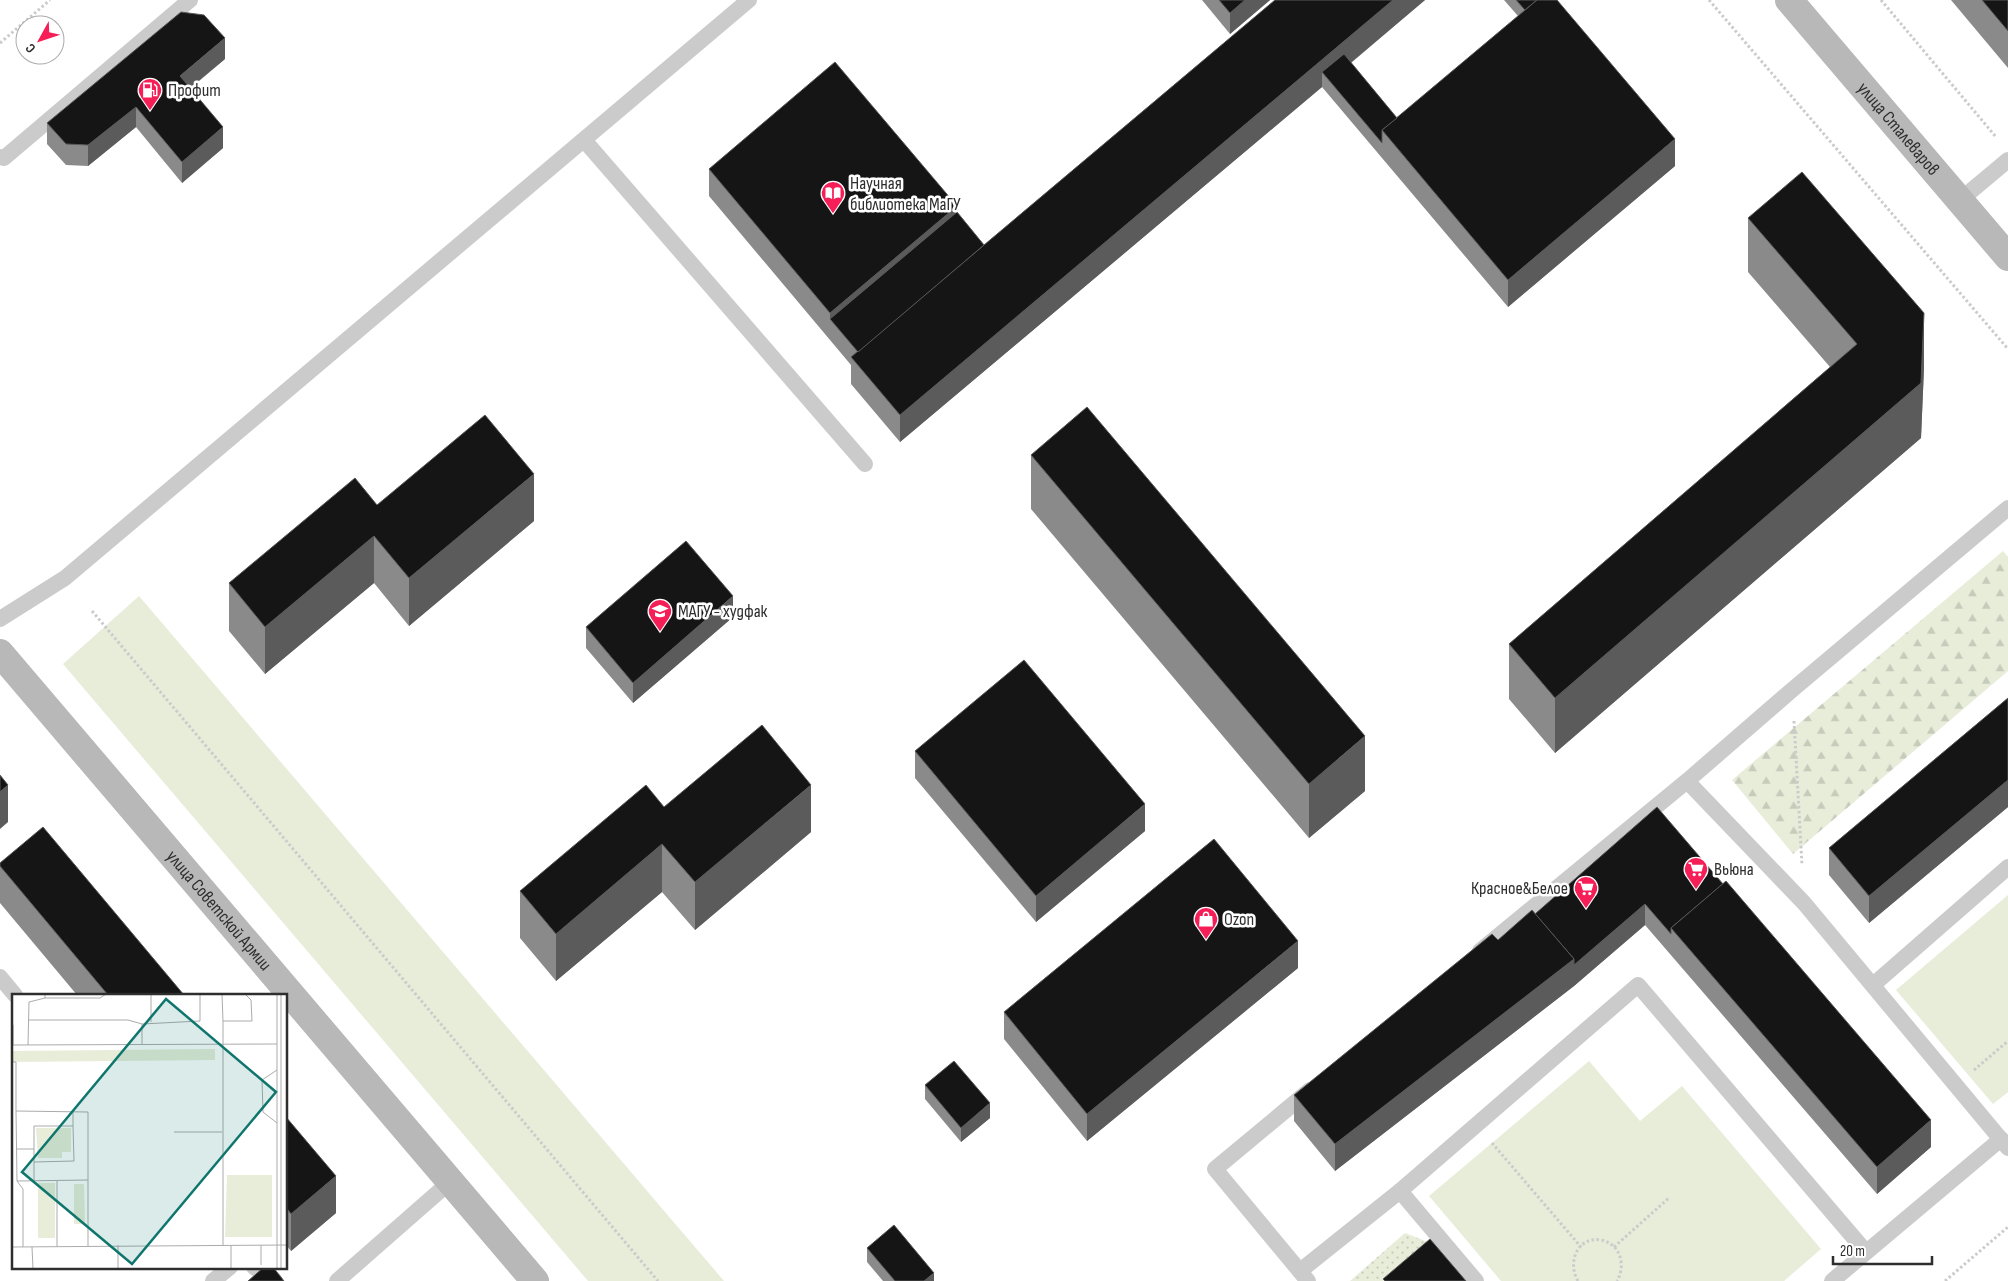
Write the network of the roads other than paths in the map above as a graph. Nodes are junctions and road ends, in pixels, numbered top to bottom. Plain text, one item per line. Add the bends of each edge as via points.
1 (190, 0) edge
2 (749, 0) edge
3 (1789, 0) edge
4 (584, 140) junction
5 (0, 157) edge
6 (2008, 160) edge
7 (1959, 201) junction
8 (2008, 257) edge
9 (865, 464) dead end
10 (2008, 508) edge
11 (0, 619) edge
12 (0, 653) edge
13 (1687, 781) junction
14 (2008, 867) edge
15 (1466, 962) edge
16 (0, 977) edge
17 (1873, 985) junction
18 (14, 994) edge
19 (1321, 1082) edge
20 (2004, 1144) edge
21 (451, 1181) junction
22 (1400, 1192) junction
23 (1866, 1252) junction
24 (229, 1268) edge
25 (256, 1268) edge
26 (1304, 1276) edge
27 (213, 1281) edge
28 (275, 1281) edge
29 (337, 1281) edge
30 (535, 1281) edge
31 (1476, 1281) edge
32 (1832, 1281) edge

1 - 5 lane via 4,158
2 - 4 lane
3 - 7 main road, улица Сталеваров
4 - 9 lane
4 - 11 lane via 64,578
6 - 7 lane
7 - 8 main road, улица Сталеваров
10 - 13 lane
12 - 21 main road, улица Советской Армии
13 - 15 lane
13 - 17 lane via 1804,903
14 - 17 lane
16 - 18 lane
17 - 20 lane
19 - 26 lane via 1215,1169
20 - 23 lane
21 - 29 lane
21 - 30 main road, улица Советской Армии
22 - 23 lane via 1638,985
22 - 26 lane
22 - 31 lane
23 - 32 lane
24 - 27 lane
25 - 28 lane

